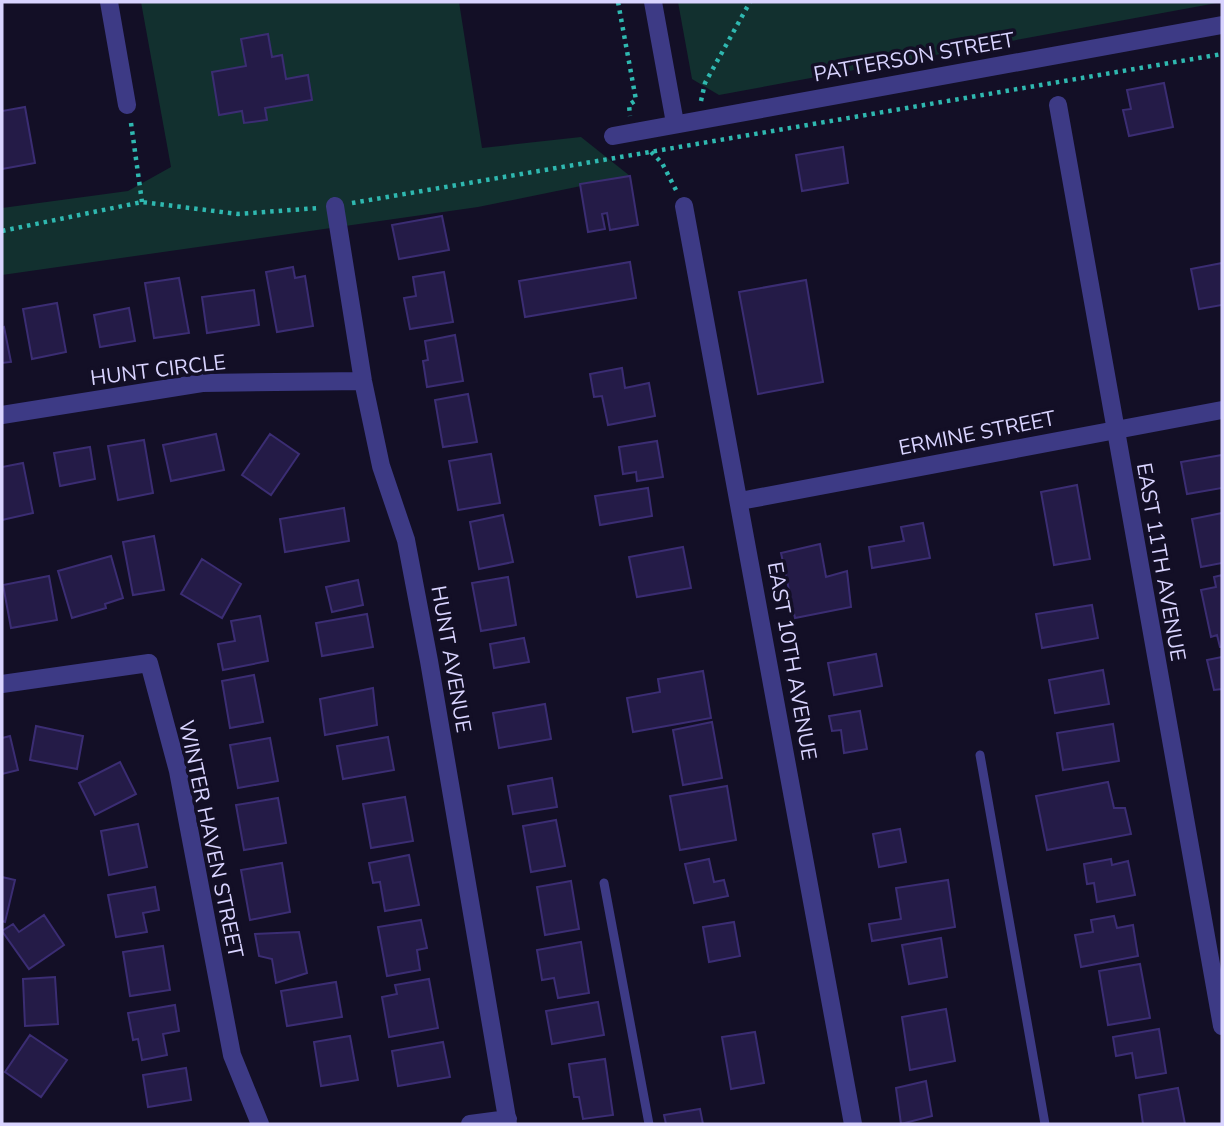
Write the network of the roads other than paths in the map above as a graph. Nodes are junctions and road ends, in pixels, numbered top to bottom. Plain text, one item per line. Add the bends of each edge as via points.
1 (109, 2) edge
2 (653, 2) edge
3 (1222, 25) edge
4 (127, 105) road end
5 (1058, 105) dead end
6 (675, 123) junction
7 (613, 136) dead end
8 (335, 206) dead end
9 (684, 206) road end
10 (363, 382) junction
11 (1222, 411) edge
12 (2, 415) edge
13 (1114, 430) junction
14 (740, 501) junction
15 (2, 684) edge
16 (980, 755) dead end
17 (604, 883) dead end
18 (1222, 1026) edge
19 (508, 1121) edge
20 (260, 1124) edge
21 (470, 1124) edge
22 (649, 1124) edge
23 (853, 1124) edge
24 (1045, 1124) edge

1 - 4 street
2 - 6 street
3 - 6 street, PATTERSON STREET
5 - 13 street, EAST 11TH AVENUE
6 - 7 street, PATTERSON STREET
8 - 10 street, HUNT AVENUE
9 - 14 street, EAST 10TH AVENUE
10 - 12 street, HUNT CIRCLE via 202,383
10 - 19 street, HUNT AVENUE via 381,466 406,540
11 - 13 street, ERMINE STREET
13 - 14 street, ERMINE STREET
13 - 18 street, EAST 11TH AVENUE
14 - 23 street, EAST 10TH AVENUE
15 - 20 street, WINTER HAVEN STREET via 149,663 178,771 232,1055
16 - 24 lane
17 - 22 lane
19 - 21 street

